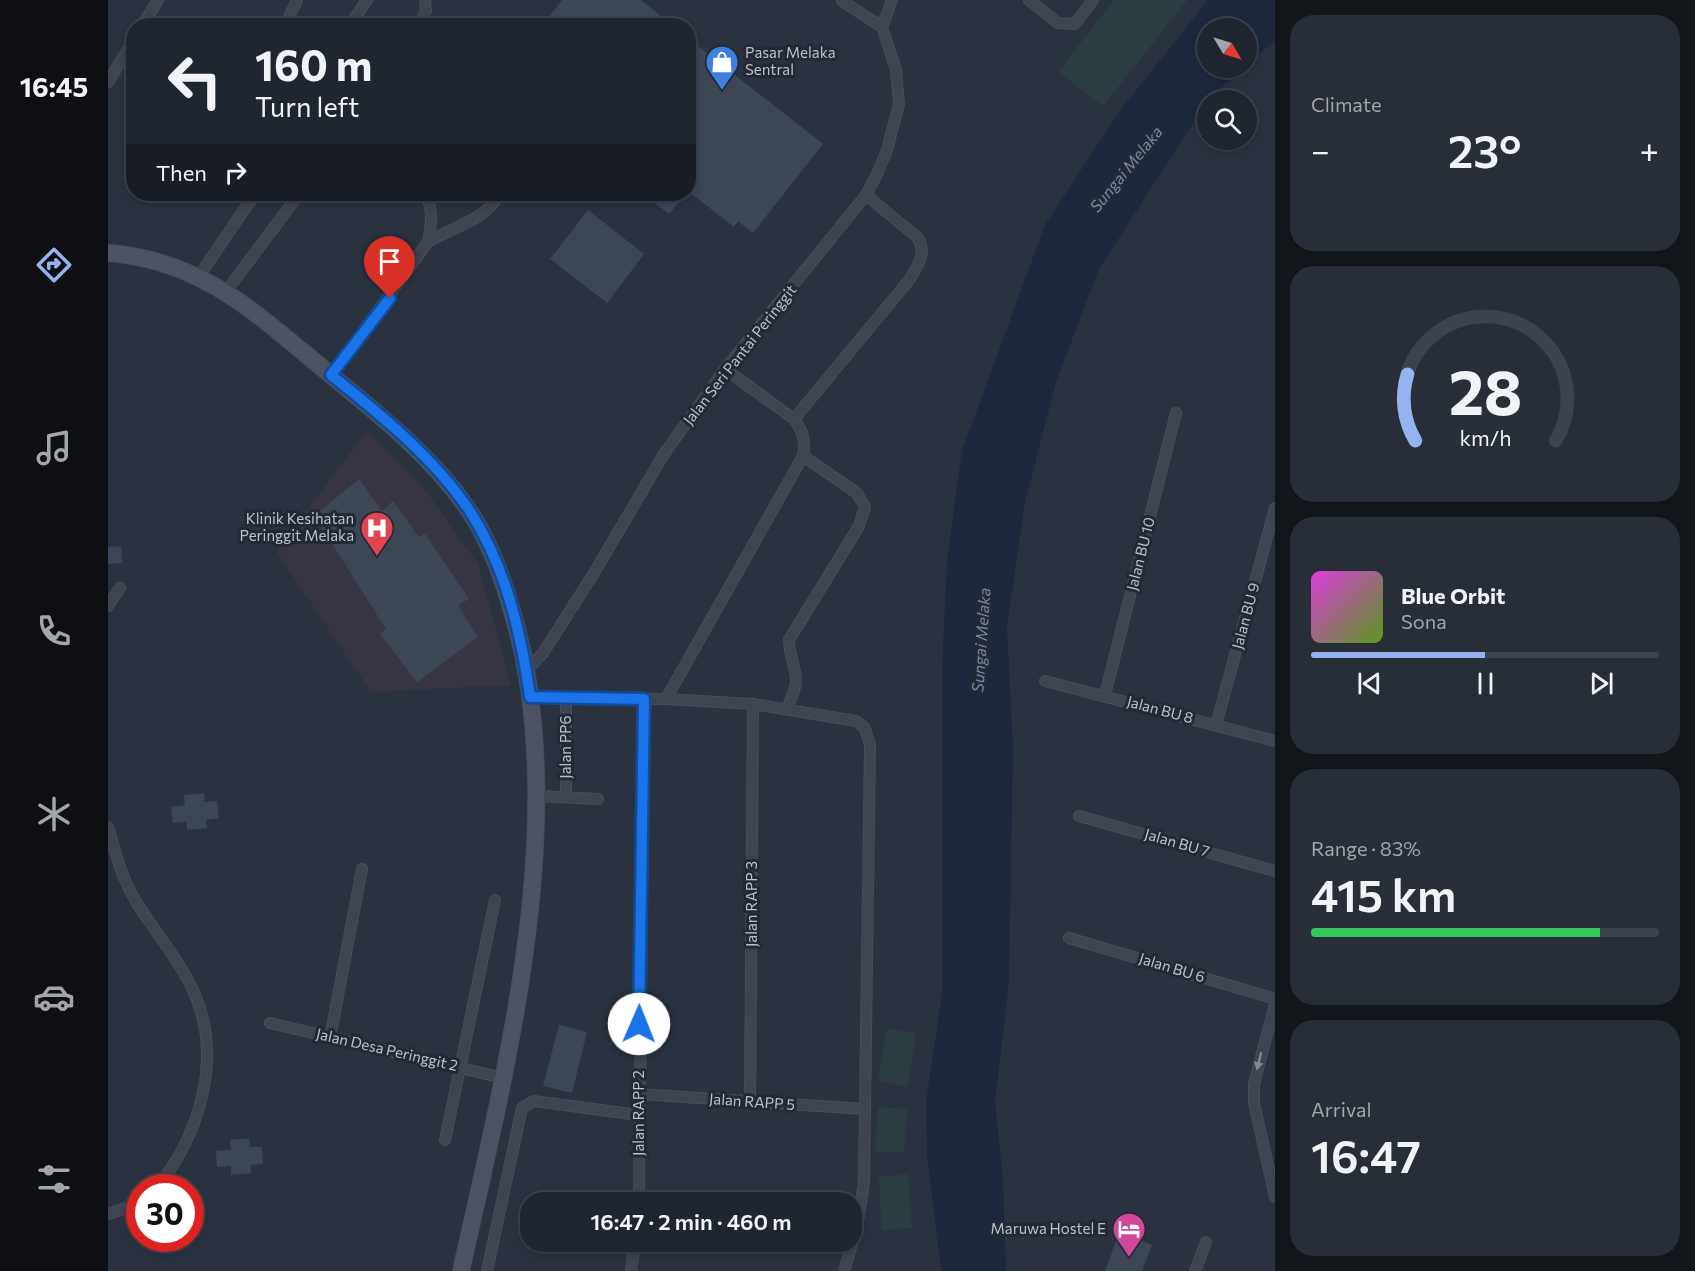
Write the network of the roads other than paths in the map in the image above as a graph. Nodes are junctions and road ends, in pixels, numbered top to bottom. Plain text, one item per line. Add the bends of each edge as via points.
1 (158, 0) edge
2 (297, 0) edge
3 (367, 0) edge
4 (425, 0) edge
5 (829, 0) edge
6 (844, 0) edge
7 (892, 0) edge
8 (1029, 0) edge
9 (1093, 0) edge
10 (147, 18) edge
11 (289, 18) edge
12 (355, 18) edge
13 (422, 18) edge
14 (882, 27) junction
15 (126, 53) edge
16 (108, 82) edge
17 (866, 195) junction
18 (250, 201) edge
19 (294, 201) edge
20 (429, 201) edge
21 (496, 201) edge
22 (428, 242) junction
23 (108, 253) edge
24 (199, 276) junction
25 (225, 293) junction
26 (725, 369) junction
27 (331, 375) junction
28 (1176, 413) dead end
29 (794, 419) junction
30 (803, 456) junction
31 (1275, 508) edge
32 (120, 588) dead end
33 (108, 606) edge
34 (526, 665) junction
35 (1045, 681) dead end
36 (1105, 695) junction
37 (530, 697) junction
38 (566, 698) junction
39 (644, 699) junction
40 (666, 699) junction
41 (753, 704) junction
42 (787, 709) junction
43 (1216, 725) junction
44 (1275, 741) edge
45 (537, 796) junction
46 (566, 797) junction
47 (598, 799) dead end
48 (1079, 816) dead end
49 (108, 827) edge
50 (108, 851) edge
51 (118, 860) junction
52 (362, 868) dead end
53 (1275, 871) edge
54 (495, 900) dead end
55 (1069, 938) dead end
56 (1275, 999) edge
57 (1275, 1004) edge
58 (270, 1023) dead end
59 (330, 1038) junction
60 (462, 1067) junction
61 (503, 1078) junction
62 (639, 1094) junction
63 (750, 1103) junction
64 (865, 1109) junction
65 (638, 1115) junction
66 (445, 1140) dead end
67 (166, 1174) edge
68 (639, 1192) edge
69 (862, 1192) edge
70 (1275, 1197) edge
71 (126, 1208) edge
72 (108, 1214) edge
73 (1206, 1242) dead end
74 (634, 1252) edge
75 (848, 1252) edge
76 (461, 1271) edge
77 (487, 1271) edge
78 (631, 1271) edge
79 (844, 1271) edge
80 (1195, 1271) edge

1 - 10 street
2 - 11 street
3 - 12 street
4 - 13 street
5 - 6 street
6 - 14 street
7 - 14 street
8 - 9 street via 1058,23 1075,24
14 - 17 street, Jalan Seri Pantai Peringgit via 896,70 899,104 887,150
15 - 16 street
17 - 26 street, Jalan Seri Pantai Peringgit
17 - 29 street via 918,238 923,256 910,279
18 - 24 street
19 - 25 street
20 - 22 street via 432,220
21 - 22 street via 480,217
22 - 27 street
23 - 24 street via 142,256
24 - 25 street
25 - 27 street
26 - 29 street
26 - 34 street, Jalan Seri Pantai Peringgit via 664,454 543,653
27 - 34 street via 421,453 469,510 499,568
28 - 36 street, Jalan BU 10
29 - 30 street via 805,442
30 - 40 street
30 - 42 street via 857,493 865,507 859,526 789,640 796,684
31 - 43 street, Jalan BU 9
32 - 33 street
34 - 37 street
35 - 36 street, Jalan BU 8
36 - 43 street, Jalan BU 8
37 - 38 street
37 - 45 street
38 - 39 street
38 - 46 street, Jalan PP6
39 - 40 street
39 - 62 street, Jalan RAPP 2
40 - 41 street
41 - 42 street
41 - 63 street, Jalan RAPP 3
42 - 64 street via 856,721 864,727 870,744
43 - 44 street, Jalan BU 8
45 - 46 street
45 - 61 street via 525,939
46 - 47 street
48 - 53 street, Jalan BU 7
49 - 51 street
50 - 51 street
51 - 67 street via 134,898 192,986 203,1014 208,1044 207,1075 199,1109 183,1149
52 - 59 street
54 - 60 street
55 - 56 street, Jalan BU 6
57 -> 70 street via 1254,1084 1254,1102
58 - 59 street, Jalan Desa Peringgit 2
59 - 60 street, Jalan Desa Peringgit 2
60 - 61 street, Jalan Desa Peringgit 2
60 - 66 street
61 - 76 street
62 - 63 street, Jalan RAPP 5
62 - 65 street, Jalan RAPP 2
63 - 64 street, Jalan RAPP 5
64 - 69 street
65 - 68 street, Jalan RAPP 2
65 - 77 street via 534,1101 522,1108
71 - 72 street
73 - 80 street
74 - 78 street
75 - 79 street

